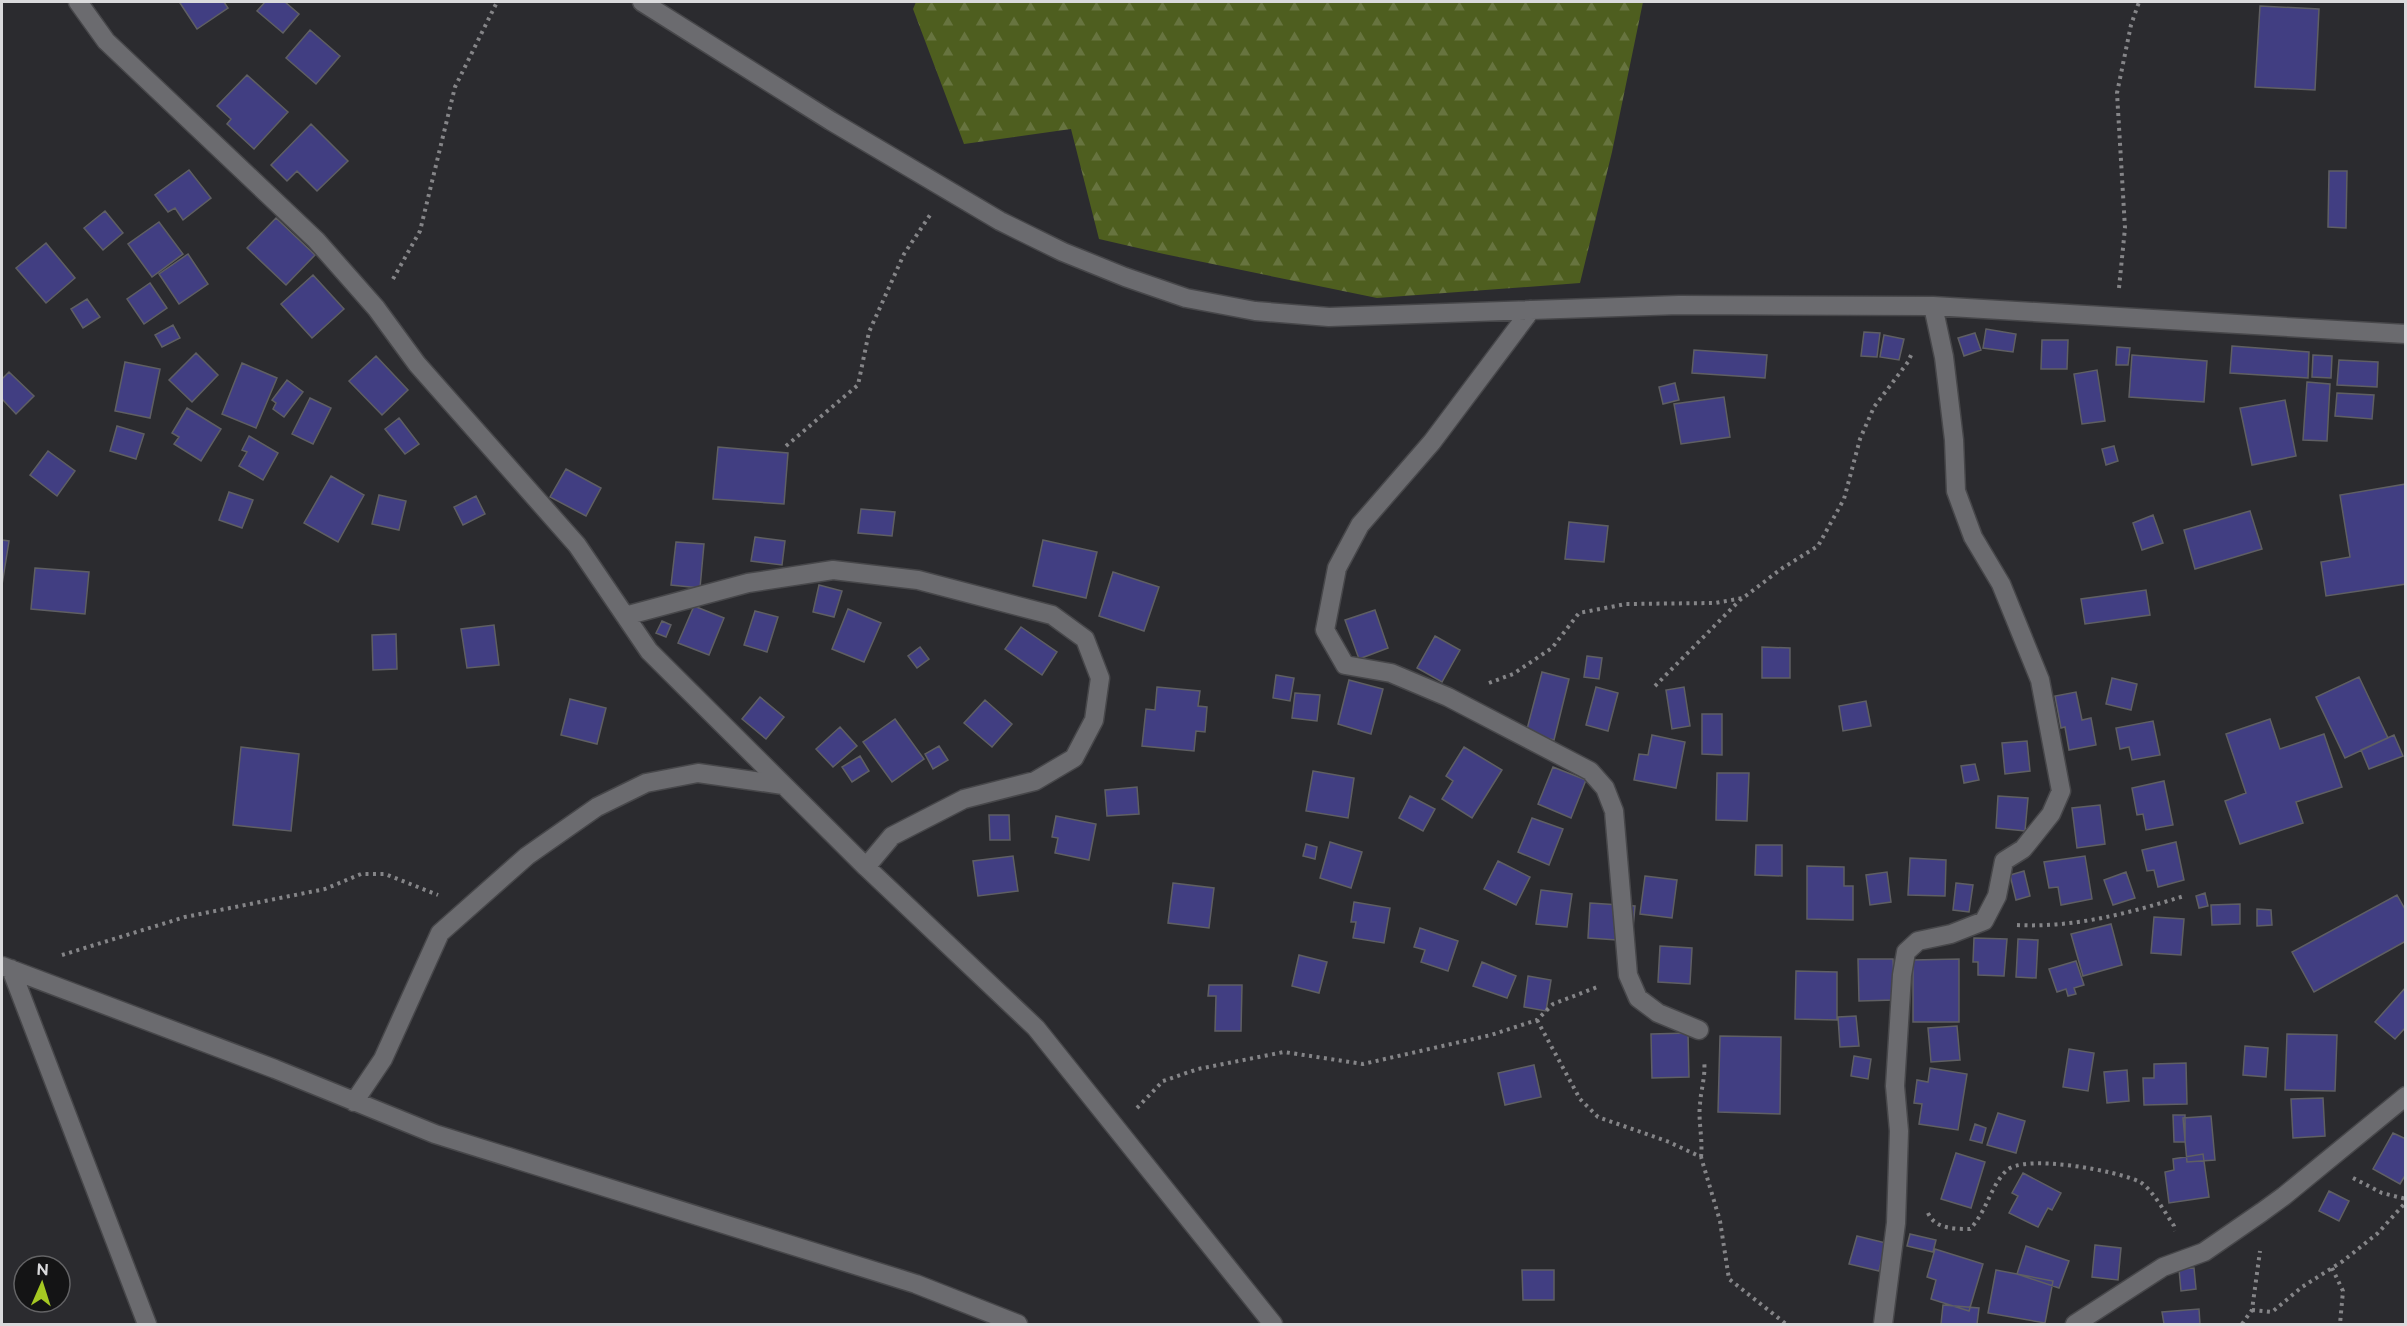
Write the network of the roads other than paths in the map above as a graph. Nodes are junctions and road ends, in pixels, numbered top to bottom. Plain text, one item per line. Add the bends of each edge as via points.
1 (78, 2) edge
2 (642, 2) edge
3 (1933, 306) junction
4 (1531, 310) junction
5 (2406, 334) edge
6 (625, 616) junction
7 (783, 785) junction
8 (866, 867) junction
9 (6, 967) edge
10 (1699, 1030) road end
11 (2406, 1096) edge
12 (354, 1102) junction
13 (147, 1324) edge
14 (1018, 1324) edge
15 (1273, 1324) edge
16 (1883, 1324) edge
17 (2075, 1324) edge

1 - 6 street via 106,41 316,240 376,308 417,364 577,545
2 - 4 street via 1000,221 1125,278 1186,298 1255,311 1329,317
3 - 4 street via 1679,305
3 - 5 street
3 - 16 street via 1944,357 1956,491 1973,537 2001,584 2040,680 2061,792 2051,814 2023,849 2004,861 1997,896 1984,921 1918,941 1906,952 1895,1086 1899,1131 1896,1223
4 - 10 street via 1432,442 1360,525 1337,568 1325,630 1345,665 1391,672 1448,697 1590,771 1605,788 1614,811 1628,975 1638,998 1658,1013
6 - 7 street via 649,651
6 - 8 street via 748,583 833,570 918,580 1052,615 1085,639 1100,678 1094,720 1074,758 1035,781 964,799 892,836
7 - 8 street
7 - 12 street via 698,773 646,783 597,807 527,856 440,933 383,1059
8 - 15 street via 1036,1028
9 - 12 street
9 - 13 street
11 - 17 street via 2262,1212 2204,1252 2163,1267
12 - 14 street via 435,1134 916,1284

